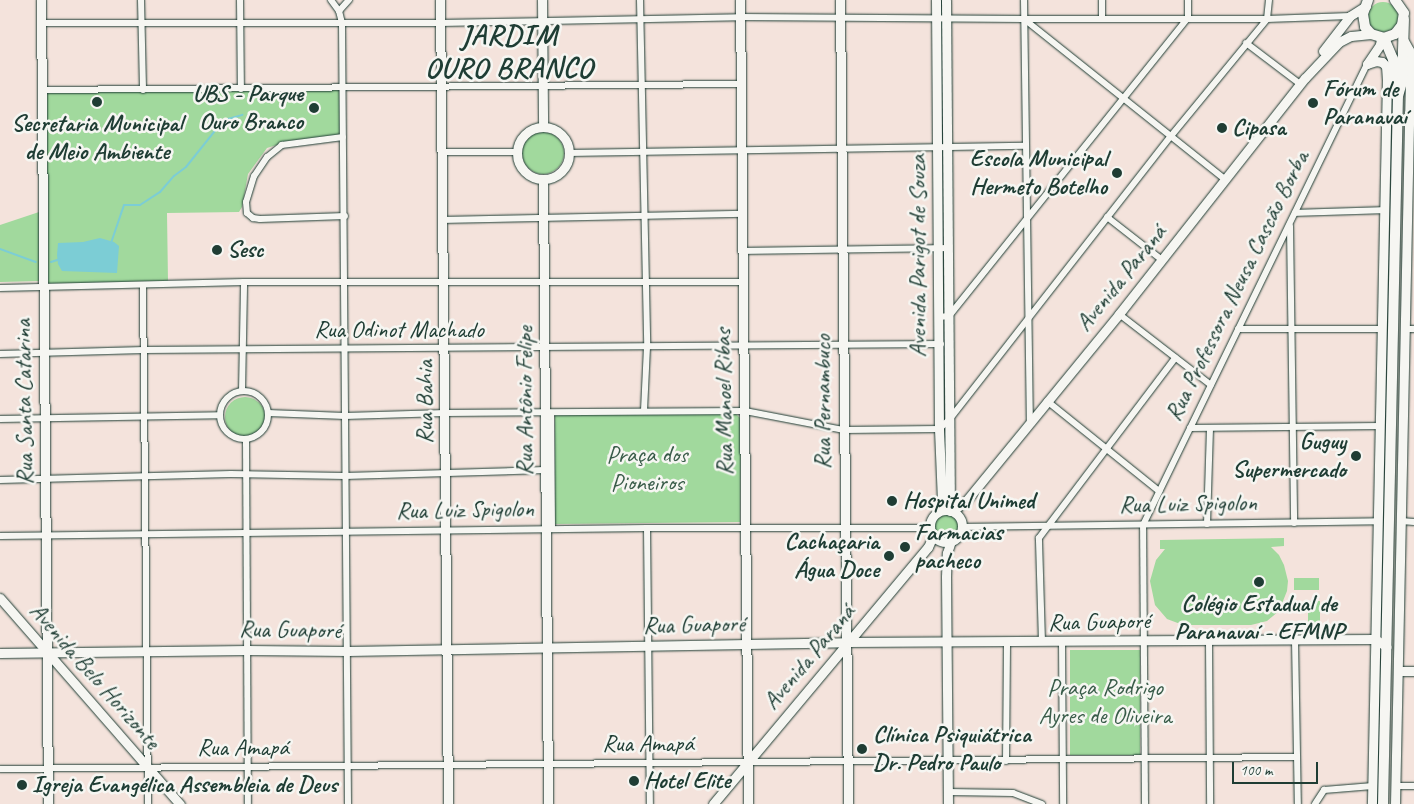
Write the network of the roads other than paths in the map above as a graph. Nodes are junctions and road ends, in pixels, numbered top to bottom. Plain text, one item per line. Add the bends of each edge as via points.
1 (41, 0) edge
2 (141, 0) edge
3 (240, 0) edge
4 (331, 0) edge
5 (349, 0) edge
6 (440, 0) edge
7 (542, 0) edge
8 (640, 0) edge
9 (740, 0) edge
10 (840, 0) edge
11 (936, 0) edge
12 (946, 0) edge
13 (1024, 0) edge
14 (1102, 0) edge
15 (1188, 0) edge
16 (1269, 0) edge
17 (1368, 3) edge
18 (1399, 3) edge
19 (339, 11) junction
20 (1350, 16) junction
21 (740, 17) junction
22 (640, 18) junction
23 (840, 18) junction
24 (936, 18) junction
25 (946, 18) junction
26 (1102, 18) junction
27 (1188, 18) junction
28 (1268, 19) junction
29 (1404, 19) junction
30 (1024, 20) junction
31 (542, 21) junction
32 (41, 22) junction
33 (241, 23) junction
34 (342, 23) junction
35 (440, 23) junction
36 (142, 24) junction
37 (1370, 34) junction
38 (1382, 38) junction
39 (1403, 39) junction
40 (1246, 43) junction
41 (1367, 64) junction
42 (1302, 81) junction
43 (642, 84) junction
44 (740, 84) junction
45 (542, 86) junction
46 (441, 87) junction
47 (343, 88) junction
48 (241, 89) junction
49 (41, 90) junction
50 (143, 90) junction
51 (1412, 91) edge
52 (1398, 96) junction
53 (1122, 98) junction
54 (543, 127) junction
55 (1171, 136) junction
56 (343, 137) junction
57 (1025, 146) junction
58 (938, 147) junction
59 (948, 147) junction
60 (842, 148) junction
61 (741, 149) junction
62 (643, 151) junction
63 (442, 152) junction
64 (517, 152) junction
65 (568, 152) junction
66 (543, 178) junction
67 (1226, 180) junction
68 (1411, 209) edge
69 (1384, 210) junction
70 (1295, 213) junction
71 (742, 214) junction
72 (345, 216) junction
73 (644, 216) junction
74 (543, 217) junction
75 (1026, 217) junction
76 (1107, 217) junction
77 (444, 220) junction
78 (1290, 223) junction
79 (938, 248) junction
80 (948, 248) junction
81 (842, 249) junction
82 (742, 251) junction
83 (1162, 260) junction
84 (244, 282) junction
85 (544, 282) junction
86 (646, 282) junction
87 (743, 282) junction
88 (444, 283) junction
89 (345, 284) junction
90 (143, 286) junction
91 (43, 287) junction
92 (0, 288) edge
93 (1119, 314) junction
94 (949, 316) junction
95 (1028, 316) junction
96 (939, 317) junction
97 (1238, 329) junction
98 (1291, 329) junction
99 (1382, 329) junction
100 (1409, 329) edge
101 (939, 344) junction
102 (949, 344) junction
103 (744, 346) junction
104 (843, 346) junction
105 (647, 347) junction
106 (445, 348) junction
107 (544, 348) junction
108 (244, 349) junction
109 (144, 350) junction
110 (345, 350) junction
111 (44, 353) junction
112 (0, 354) edge
113 (1175, 358) junction
114 (1211, 386) junction
115 (242, 391) junction
116 (1047, 401) junction
117 (745, 411) junction
118 (644, 412) junction
119 (268, 413) junction
120 (445, 413) junction
121 (548, 413) junction
122 (220, 415) junction
123 (145, 416) junction
124 (346, 416) junction
125 (46, 418) junction
126 (0, 419) edge
127 (949, 420) junction
128 (1030, 421) junction
129 (1380, 426) junction
130 (1292, 427) junction
131 (1190, 428) junction
132 (1210, 428) junction
133 (939, 429) junction
134 (844, 430) junction
135 (246, 440) junction
136 (1105, 449) junction
137 (545, 470) junction
138 (445, 472) junction
139 (246, 474) junction
140 (147, 476) junction
141 (345, 476) junction
142 (45, 478) junction
143 (0, 480) edge
144 (1159, 491) junction
145 (966, 501) junction
146 (940, 511) junction
147 (951, 511) junction
148 (1378, 521) junction
149 (1390, 521) junction
150 (1401, 521) junction
151 (1294, 522) junction
152 (1414, 522) edge
153 (961, 523) junction
154 (1207, 524) junction
155 (1143, 525) junction
156 (1045, 527) junction
157 (647, 528) junction
158 (746, 528) junction
159 (549, 529) junction
160 (844, 529) junction
161 (445, 530) junction
162 (346, 531) junction
163 (246, 532) junction
164 (932, 532) junction
165 (146, 533) junction
166 (0, 536) edge
167 (46, 537) junction
168 (951, 541) junction
169 (0, 598) edge
170 (1376, 639) junction
171 (1209, 640) junction
172 (1295, 640) junction
173 (1143, 641) junction
174 (847, 642) junction
175 (1007, 642) junction
176 (1042, 642) junction
177 (1062, 642) junction
178 (947, 643) junction
179 (747, 644) junction
180 (648, 646) junction
181 (547, 647) junction
182 (447, 648) junction
183 (1387, 648) junction
184 (147, 650) junction
185 (247, 650) junction
186 (348, 651) junction
187 (48, 652) junction
188 (0, 654) edge
189 (1414, 671) edge
190 (1398, 672) junction
191 (1296, 757) junction
192 (1144, 758) junction
193 (1211, 758) junction
194 (948, 760) junction
195 (1064, 760) junction
196 (848, 761) junction
197 (1006, 761) junction
198 (748, 762) junction
199 (649, 763) junction
200 (548, 764) junction
201 (448, 765) junction
202 (348, 766) junction
203 (147, 767) junction
204 (248, 767) junction
205 (0, 769) edge
206 (48, 769) junction
207 (1372, 786) junction
208 (1395, 786) junction
209 (1414, 786) edge
210 (948, 792) junction
211 (48, 804) edge
212 (148, 804) edge
213 (180, 804) edge
214 (248, 804) edge
215 (348, 804) edge
216 (448, 804) edge
217 (548, 804) edge
218 (650, 804) edge
219 (713, 804) edge
220 (748, 804) edge
221 (848, 804) edge
222 (948, 804) edge
223 (1042, 804) edge
224 (1063, 804) edge
225 (1145, 804) edge
226 (1210, 804) edge
227 (1298, 804) edge
228 (1315, 804) edge
229 (1372, 804) edge
230 (1383, 804) edge
231 (1395, 804) edge

1 - 32 street, Rua Santa Catarina
2 - 36 street
3 - 33 street
4 - 19 street
5 - 19 street
6 - 35 street, Rua Bahia
7 - 31 street
8 - 22 street
9 - 21 street, Rua Manoel Ribas
10 - 23 street, Rua Pernambuco
11 - 24 street, Avenida Parigot de Souza
12 - 25 street, Avenida Parigot de Souza
13 - 30 street
14 - 26 street
15 - 27 street
16 - 28 street
17 - 20 street, Avenida Paraná
17 - 37 main road via 1362,14
18 - 29 main road
19 - 34 street
20 - 28 street
20 - 42 street, Avenida Paraná
21 - 22 street
21 - 23 street
21 - 44 street, Rua Manoel Ribas
22 - 31 street
22 - 43 street
23 - 24 street
23 - 60 street, Rua Pernambuco
24 - 25 street
24 - 58 street, Avenida Parigot de Souza
25 - 30 street
25 - 59 street, Avenida Parigot de Souza
26 - 27 street
26 - 30 street
27 - 28 street
27 - 53 street
28 - 40 street
29 - 38 main road via 1399,30
29 - 39 main road
30 - 53 street
30 - 57 street
31 - 35 street
31 - 45 street
32 - 36 street
32 - 49 street, Rua Santa Catarina
33 - 34 street
33 - 36 street
33 - 48 street
34 - 35 street
34 - 47 street
35 - 46 street, Rua Bahia
36 - 50 street
37 - 38 main road
37 - 42 street, Avenida Paraná via 1351,36 1339,42
38 - 41 street, Rua Professora Neusa Cascão Borba
38 - 52 main road via 1393,59
39 - 51 street via 1409,55
39 - 52 main road via 1402,82
40 - 42 street
40 - 55 street
41 - 69 street via 1379,61 1387,71
41 - 70 street, Rua Professora Neusa Cascão Borba
42 - 67 street, Avenida Paraná
43 - 44 street
43 - 45 street
43 - 62 street
44 - 61 street, Rua Manoel Ribas
45 - 46 street
45 - 54 street
46 - 47 street
46 - 63 street, Rua Bahia
47 - 48 street
47 - 56 street
48 - 50 street
49 - 50 street
49 - 91 street, Rua Santa Catarina
51 - 68 street
52 - 149 main road
53 - 55 street
53 - 75 street
54 - 64 street via 528,132 518,144
54 - 65 street via 551,128 564,137
55 - 67 street
55 - 76 street
56 - 72 street
56 - 72 street via 282,145 267,157 254,176 246,202 247,213 260,219
57 - 59 street
57 - 75 street
58 - 59 street
58 - 60 street
58 - 79 street, Avenida Parigot de Souza
59 - 80 street, Avenida Parigot de Souza
60 - 61 street
60 - 81 street, Rua Pernambuco
61 - 62 street
61 - 71 street, Rua Manoel Ribas
62 - 65 street
62 - 73 street
63 - 64 street
63 - 77 street, Rua Bahia
64 - 66 street via 527,174
65 - 66 street via 564,168 551,177
66 - 74 street, Rua Antônio Felipe
67 - 83 street, Avenida Paraná
68 - 100 street
69 - 70 street
69 - 99 street
70 - 78 street, Rua Professora Neusa Cascão Borba
71 - 73 street
71 - 82 street, Rua Manoel Ribas
72 - 89 street
73 - 74 street
73 - 86 street
74 - 77 street
74 - 85 street, Rua Antônio Felipe
75 - 94 street
75 - 95 street
76 - 83 street
76 - 95 street
77 - 88 street, Rua Bahia
78 - 97 street, Rua Professora Neusa Cascão Borba
78 - 98 street
79 - 80 street
79 - 81 street
79 - 96 street, Avenida Parigot de Souza
80 - 94 street, Avenida Parigot de Souza
81 - 82 street
81 - 104 street, Rua Pernambuco
82 - 87 street, Rua Manoel Ribas
83 - 93 street, Avenida Paraná
84 - 89 street
84 - 90 street
84 - 108 street
85 - 86 street
85 - 88 street
85 - 107 street, Rua Antônio Felipe
86 - 87 street
86 - 105 street
87 - 103 street, Rua Manoel Ribas
88 - 89 street
88 - 106 street, Rua Bahia
89 - 110 street
90 - 91 street
90 - 109 street
91 - 92 street
91 - 111 street, Rua Santa Catarina
93 - 113 street
93 - 116 street, Avenida Paraná
94 - 96 street
94 - 102 street, Avenida Parigot de Souza
95 - 127 street
95 - 128 street
96 - 101 street, Avenida Parigot de Souza
97 - 98 street
97 - 114 street, Rua Professora Neusa Cascão Borba
98 - 99 street
98 - 130 street
99 - 129 street
100 - 150 street
101 - 102 street, Rua Odinot Machado
101 - 104 street, Rua Odinot Machado
101 - 133 street, Avenida Parigot de Souza
102 - 127 street, Avenida Parigot de Souza
103 - 104 street, Rua Odinot Machado
103 - 105 street, Rua Odinot Machado
103 - 117 street, Rua Manoel Ribas
104 - 134 street, Rua Pernambuco
105 - 107 street, Rua Odinot Machado
105 - 118 street
106 - 107 street, Rua Odinot Machado
106 - 110 street, Rua Odinot Machado
106 - 120 street, Rua Bahia
107 - 121 street, Rua Antônio Felipe
108 - 109 street, Rua Odinot Machado
108 - 110 street, Rua Odinot Machado
108 - 115 street
109 - 111 street, Rua Odinot Machado
109 - 123 street
110 - 124 street
111 - 112 street, Rua Odinot Machado
111 - 125 street, Rua Santa Catarina
113 - 114 street
113 - 136 street
114 - 131 street, Rua Professora Neusa Cascão Borba
115 - 119 street via 260,396
115 - 122 street via 224,402
116 - 128 street, Avenida Paraná
116 - 136 street
117 - 118 street
117 - 134 street
117 - 158 street, Rua Manoel Ribas
118 - 121 street
119 - 124 street
119 - 135 street via 265,428
120 - 121 street
120 - 124 street
120 - 138 street, Rua Bahia
121 - 137 street, Rua Antônio Felipe
121 - 159 street, Rua Antônio Felipe
122 - 123 street
122 - 135 street via 228,433
123 - 125 street
123 - 140 street
124 - 141 street
125 - 126 street
125 - 142 street, Rua Santa Catarina
127 - 133 street
127 - 147 street, Avenida Parigot de Souza
128 - 145 street, Avenida Paraná
129 - 130 street
129 - 148 street
130 - 132 street
130 - 151 street
131 - 132 street
131 - 144 street, Rua Professora Neusa Cascão Borba
132 - 154 street
133 - 134 street
133 - 146 street, Avenida Parigot de Souza
134 - 160 street, Rua Pernambuco
135 - 139 street
136 - 144 street
136 - 156 street
137 - 138 street
137 - 159 street, Rua Antônio Felipe
138 - 141 street
138 - 161 street, Rua Bahia
139 - 140 street
139 - 141 street
139 - 163 street
140 - 142 street
140 - 165 street
141 - 162 street
142 - 143 street
142 - 167 street, Rua Santa Catarina
144 - 155 street, Rua Professora Neusa Cascão Borba
145 - 147 street, Avenida Paraná
145 - 153 street, Avenida Paraná
146 - 147 street
146 - 164 street via 933,517
147 - 153 street
148 - 149 street, Rua Luiz Spigolon
148 - 151 street, Rua Luiz Spigolon
148 - 170 street
149 - 150 street, Rua Luiz Spigolon
149 - 183 main road
150 - 152 street, Rua Luiz Spigolon
150 - 190 street
151 - 154 street, Rua Luiz Spigolon
153 - 156 street, Rua Luiz Spigolon
153 - 168 street via 958,536
154 - 155 street, Rua Luiz Spigolon
155 - 156 street, Rua Luiz Spigolon
155 - 173 street
156 - 176 street via 1039,538
157 - 158 street, Rua Luiz Spigolon
157 - 159 street, Rua Luiz Spigolon
157 - 180 street
158 - 160 street, Rua Luiz Spigolon
158 - 179 street, Rua Manoel Ribas
159 - 161 street, Rua Luiz Spigolon
159 - 181 street, Rua Antônio Felipe
160 - 164 street, Rua Luiz Spigolon via 907,526
160 - 174 street, Rua Pernambuco
161 - 162 street, Rua Luiz Spigolon
161 - 182 street, Rua Bahia
162 - 163 street, Rua Luiz Spigolon
162 - 186 street
163 - 165 street, Rua Luiz Spigolon
163 - 185 street
164 - 168 street via 943,541
164 - 174 street, Avenida Paraná via 928,547
165 - 167 street, Rua Luiz Spigolon
165 - 184 street
166 - 167 street, Rua Luiz Spigolon
167 - 187 street, Rua Santa Catarina
168 - 178 street via 947,553
169 - 187 street, Avenida Belo Horizonte
170 - 172 street, Rua Guaporé
170 - 183 street
170 - 207 street
171 - 172 street, Rua Guaporé
171 - 173 street, Rua Guaporé
171 - 193 street
172 - 191 street
173 - 177 street, Rua Guaporé
173 - 192 street
174 - 178 street, Rua Guaporé
174 - 179 street, Rua Guaporé
174 - 196 street, Rua Pernambuco
174 - 198 street, Avenida Paraná
175 - 176 street, Rua Guaporé
175 - 178 street, Rua Guaporé
175 - 197 street
176 - 177 street, Rua Guaporé
177 - 195 street
178 - 194 street
179 - 180 street, Rua Guaporé
179 - 198 street, Rua Manoel Ribas
180 - 181 street, Rua Guaporé
180 - 199 street
181 - 182 street, Rua Guaporé
181 - 200 street, Rua Antônio Felipe
182 - 186 street, Rua Guaporé
182 - 201 street, Rua Bahia
183 - 230 main road
184 - 185 street, Rua Guaporé
184 - 187 street, Rua Guaporé
184 - 203 street
185 - 186 street, Rua Guaporé
185 - 204 street
186 - 202 street
187 - 188 street, Rua Guaporé
187 - 203 street, Avenida Belo Horizonte
187 - 206 street, Rua Santa Catarina
189 - 190 street
190 - 208 street
191 - 193 street, Rua Amapá
191 - 227 street
192 - 193 street, Rua Amapá
192 - 195 street, Rua Amapá
192 - 225 street
193 - 226 street
194 - 196 street, Rua Amapá
194 - 197 street, Rua Amapá
194 - 210 street
195 - 197 street, Rua Amapá
195 - 224 street
196 - 198 street, Rua Amapá
196 - 221 street, Rua Pernambuco
198 - 199 street, Rua Amapá
198 - 219 street, Avenida Paraná
198 - 220 street, Rua Manoel Ribas
199 - 200 street, Rua Amapá
199 - 218 street
200 - 201 street, Rua Amapá
200 - 217 street, Rua Antônio Felipe
201 - 202 street, Rua Amapá
201 - 216 street, Rua Bahia
202 - 204 street, Rua Amapá
202 - 215 street
203 - 204 street, Rua Amapá
203 - 206 street, Rua Amapá
203 - 212 street
203 - 213 street, Avenida Belo Horizonte
204 - 214 street
205 - 206 street, Rua Amapá
206 - 211 street, Rua Santa Catarina
207 - 228 street via 1324,790
207 - 229 street
208 - 209 street
208 - 231 street
210 - 222 street
210 - 223 street via 1013,793

